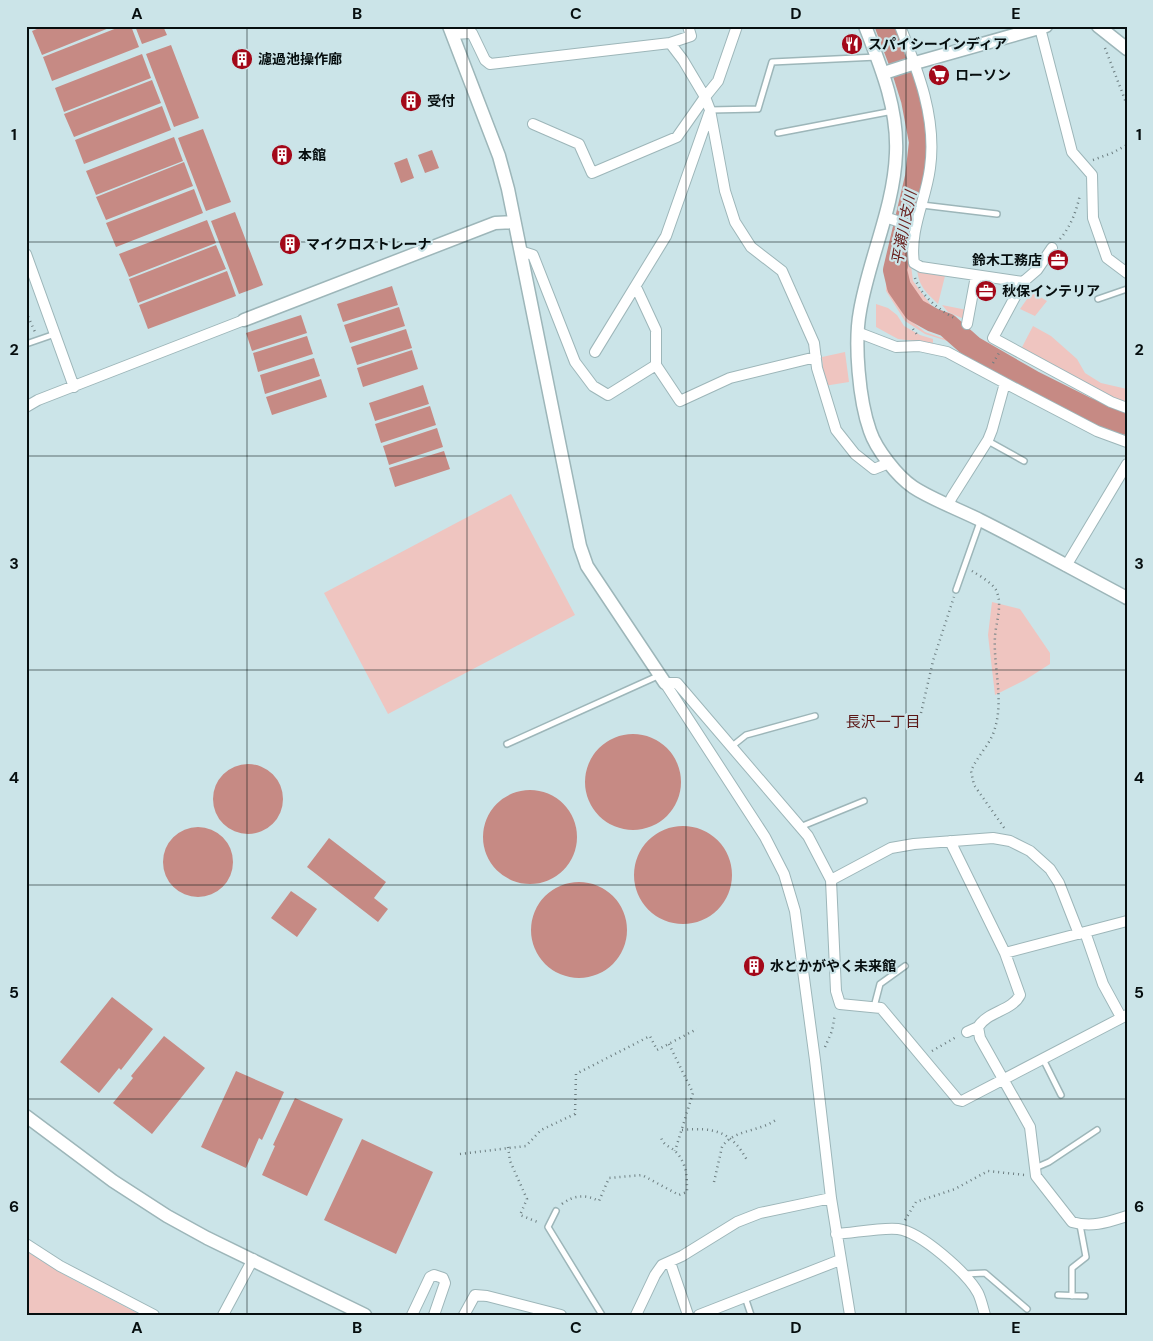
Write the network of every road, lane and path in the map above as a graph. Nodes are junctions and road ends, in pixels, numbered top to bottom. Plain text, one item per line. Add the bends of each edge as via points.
1 (688, 26) edge
2 (737, 26) edge
3 (865, 26) edge
4 (900, 26) edge
5 (1098, 26) edge
6 (1043, 27) edge
7 (451, 30) edge
8 (1102, 41) dead end
9 (670, 43) junction
10 (1127, 49) edge
11 (877, 57) junction
12 (911, 64) junction
13 (889, 72) junction
14 (705, 98) junction
15 (1127, 105) edge
16 (710, 110) junction
17 (893, 111) junction
18 (533, 124) dead end
19 (778, 133) dead end
20 (1127, 145) edge
21 (1083, 164) junction
22 (1080, 194) dead end
23 (922, 205) junction
24 (997, 214) dead end
25 (885, 217) junction
26 (514, 222) junction
27 (912, 226) junction
28 (1052, 248) joint
29 (520, 251) junction
30 (26, 254) edge
31 (1127, 273) edge
32 (915, 276) dead end
33 (976, 276) junction
34 (1023, 282) junction
35 (636, 287) junction
36 (1127, 289) edge
37 (1098, 299) dead end
38 (935, 305) dead end
39 (26, 312) edge
40 (244, 320) joint
41 (967, 324) dead end
42 (913, 329) dead end
43 (857, 332) junction
44 (54, 334) junction
45 (919, 336) dead end
46 (38, 340) junction
47 (26, 344) edge
48 (1004, 345) junction
49 (595, 352) dead end
50 (816, 357) junction
51 (656, 365) junction
52 (987, 373) junction
53 (1005, 383) junction
54 (74, 387) junction
55 (26, 407) edge
56 (1127, 408) edge
57 (988, 440) junction
58 (1127, 442) edge
59 (1024, 461) dead end
60 (888, 463) junction
61 (1127, 464) edge
62 (948, 505) junction
63 (980, 520) junction
64 (965, 566) junction
65 (1066, 566) junction
66 (956, 590) joint
67 (1127, 598) edge
68 (663, 679) junction
69 (921, 713) dead end
70 (815, 716) dead end
71 (507, 744) dead end
72 (731, 747) junction
73 (864, 801) dead end
74 (800, 828) junction
75 (950, 841) junction
76 (1010, 841) junction
77 (830, 880) junction
78 (1127, 921) edge
79 (1082, 933) junction
80 (1005, 953) junction
81 (905, 966) dead end
82 (840, 1004) junction
83 (874, 1007) junction
84 (1124, 1016) edge
85 (978, 1026) junction
86 (697, 1029) dead end
87 (962, 1034) joint
88 (669, 1044) junction
89 (928, 1054) dead end
90 (1043, 1059) junction
91 (815, 1060) junction
92 (1004, 1079) junction
93 (1062, 1095) dead end
94 (26, 1116) edge
95 (777, 1119) dead end
96 (682, 1130) junction
97 (1097, 1130) dead end
98 (661, 1136) dead end
99 (731, 1138) junction
100 (508, 1147) junction
101 (675, 1151) junction
102 (460, 1154) dead end
103 (748, 1162) dead end
104 (1036, 1172) junction
105 (714, 1182) dead end
106 (831, 1198) junction
107 (556, 1211) joint
108 (1127, 1216) edge
109 (1080, 1225) junction
110 (548, 1227) junction
111 (898, 1229) junction
112 (836, 1234) junction
113 (26, 1244) edge
114 (253, 1259) junction
115 (840, 1260) junction
116 (670, 1262) junction
117 (964, 1274) junction
118 (1058, 1295) dead end
119 (1072, 1296) junction
120 (1085, 1296) dead end
121 (745, 1297) junction
122 (1027, 1309) dead end
123 (637, 1314) edge
124 (154, 1315) edge
125 (223, 1315) edge
126 (365, 1315) edge
127 (412, 1315) edge
128 (434, 1315) edge
129 (464, 1315) edge
130 (561, 1315) edge
131 (602, 1315) edge
132 (688, 1315) edge
133 (699, 1315) edge
134 (752, 1315) edge
135 (850, 1315) edge
136 (985, 1315) edge

1 - 9 street via 691,36
2 - 14 street via 718,82
3 - 11 street
4 - 12 street
5 - 10 street
6 - 12 street
6 - 21 street via 1072,152
7 - 9 street via 472,33 490,64
7 - 26 street via 499,156
8 - 15 path
9 - 14 street
11 - 13 street
11 - 16 lane via 772,62 758,109
12 - 13 street
12 - 23 street via 924,91 930,138 930,166
13 - 17 street
14 - 16 street
14 - 18 street via 677,138 592,173 579,144
16 - 35 street via 666,236
16 - 50 street via 724,191 736,222 751,247 782,271 814,343
17 - 19 lane
17 - 25 street via 896,153
20 - 21 path
21 - 31 street via 1092,174 1093,218 1107,258
22 - 28 path via 1068,230
23 - 24 lane
23 - 27 street
25 - 27 street
25 - 43 street
26 - 29 street
26 - 40 street via 495,223
27 - 33 street via 914,263
28 - 34 street via 1037,270
29 - 51 street via 533,255 575,362 592,386 608,394
29 - 68 street via 580,546 588,566
30 - 44 street
32 - 38 path
33 - 34 street
33 - 41 street
34 - 48 street via 993,338
35 - 49 street
35 - 51 street via 656,330
36 - 37 lane
39 - 46 path
40 - 54 street
42 - 45 path
43 - 52 street via 896,348 919,346 947,352
43 - 60 street via 860,379 870,431
44 - 46 lane
44 - 54 street
46 - 47 lane
48 - 52 path
48 - 56 street
50 - 51 street via 730,378 680,401
50 - 60 street via 836,430 855,454 874,469
52 - 53 street
53 - 57 street
53 - 58 street via 1097,431
54 - 55 street
57 - 59 lane
57 - 62 street
60 - 62 street via 912,487
61 - 65 street
62 - 63 street
63 - 64 lane
63 - 65 street
64 - 66 lane
64 - 76 path via 996,590 999,601 995,636 998,692 995,728 971,771 974,785
65 - 67 street
66 - 69 path via 933,661
68 - 71 lane
68 - 72 street via 677,682
68 - 91 street via 765,837 784,874 795,911
70 - 72 lane via 746,735
72 - 74 street
73 - 74 lane
74 - 77 street via 808,836
75 - 76 street via 993,838
75 - 77 street via 891,848
75 - 80 street
76 - 79 street via 1030,851 1050,869
77 - 82 street via 836,991
78 - 79 street
79 - 80 street
79 - 84 street via 1103,984
80 - 85 street via 1020,995 1017,1001 982,1020
81 - 83 lane via 880,984
82 - 83 street
82 - 91 path via 825,1049
83 - 92 street via 881,1008 958,1100 962,1101
84 - 90 street
85 - 87 street
85 - 92 street via 980,1038
86 - 88 path
87 - 89 path
88 - 96 path via 692,1093
88 - 100 path via 657,1050 650,1036 576,1074 575,1114 541,1130 526,1146
90 - 92 street
90 - 93 lane
91 - 106 street
92 - 104 street via 1030,1127
94 - 114 street via 159,1211
95 - 99 path
96 - 99 path via 718,1131
96 - 101 path
97 - 104 lane
98 - 101 path via 664,1144
99 - 103 path
99 - 105 path via 722,1147
100 - 102 path
100 - 110 path via 510,1161 528,1199 520,1215
101 - 107 path via 687,1172 687,1192 684,1194 679,1195 642,1175 609,1178 599,1201 580,1196 568,1199
104 - 109 street via 1068,1219
104 - 111 path via 988,1171 955,1189 916,1202
106 - 112 street
106 - 116 street via 760,1213 737,1222
107 - 110 lane
108 - 109 street via 1103,1224
109 - 119 lane via 1086,1257 1072,1268
110 - 131 lane
111 - 112 street
111 - 117 street via 932,1247
112 - 115 street
113 - 124 street via 60,1266
114 - 125 street
114 - 126 street
115 - 121 street
115 - 135 street
116 - 123 street via 662,1265 655,1275
116 - 132 street
117 - 122 lane via 984,1273
117 - 136 street via 978,1294
118 - 119 lane
119 - 120 lane
121 - 133 street
121 - 134 lane
127 - 128 street via 430,1277 434,1275 443,1278 444,1283
129 - 130 street via 475,1295

